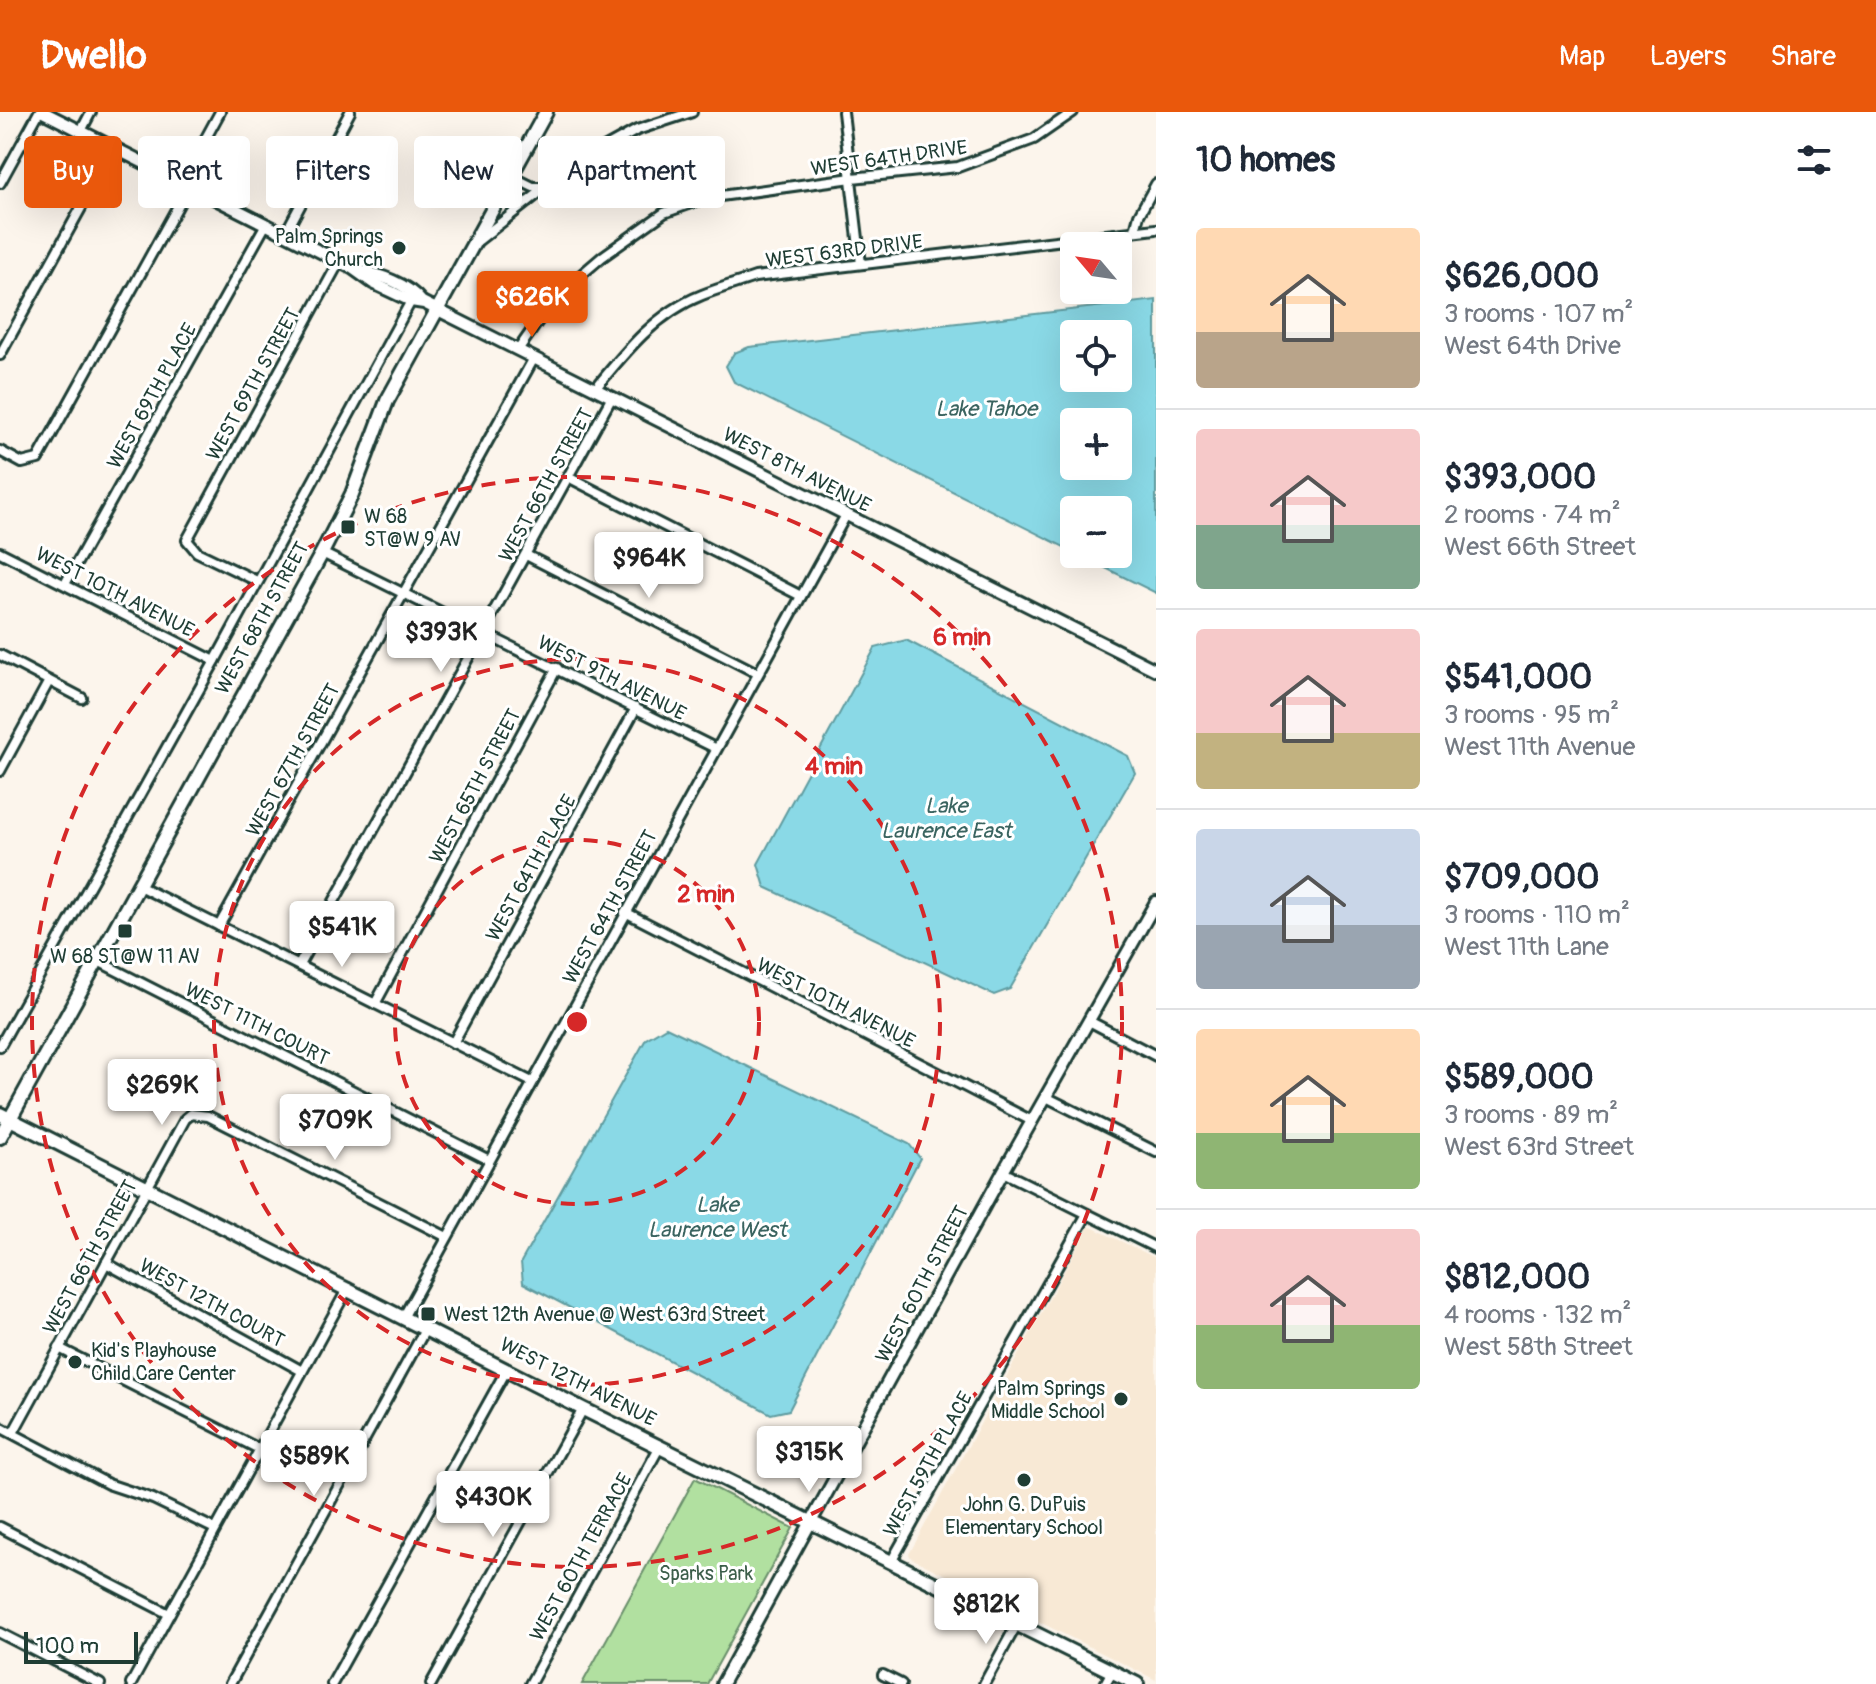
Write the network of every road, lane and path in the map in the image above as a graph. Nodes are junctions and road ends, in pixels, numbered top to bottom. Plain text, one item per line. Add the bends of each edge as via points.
1 (41, 112) edge
2 (91, 112) edge
3 (220, 112) edge
4 (350, 112) edge
5 (546, 112) edge
6 (692, 112) edge
7 (843, 112) edge
8 (1073, 112) edge
9 (81, 131) junction
10 (91, 136) edge
11 (209, 136) edge
12 (626, 136) edge
13 (522, 156) edge
14 (852, 178) junction
15 (0, 183) edge
16 (1156, 184) edge
17 (538, 191) edge
18 (81, 208) edge
19 (173, 208) edge
20 (234, 208) edge
21 (494, 208) edge
22 (266, 224) junction
23 (1156, 229) edge
24 (1135, 230) junction
25 (285, 234) junction
26 (475, 244) junction
27 (339, 262) junction
28 (861, 264) junction
29 (416, 302) junction
30 (438, 310) junction
31 (518, 350) junction
32 (0, 355) edge
33 (534, 358) junction
34 (595, 389) junction
35 (612, 397) junction
36 (0, 451) edge
37 (570, 478) junction
38 (846, 515) junction
39 (0, 552) edge
40 (322, 553) junction
41 (526, 555) junction
42 (257, 581) junction
43 (65, 584) junction
44 (404, 594) junction
45 (801, 596) junction
46 (483, 631) junction
47 (0, 655) edge
48 (215, 661) junction
49 (557, 668) junction
50 (1156, 670) edge
51 (757, 673) junction
52 (49, 681) junction
53 (82, 698) dead end
54 (636, 708) junction
55 (715, 748) junction
56 (0, 771) edge
57 (137, 885) junction
58 (1156, 902) edge
59 (625, 912) junction
60 (219, 926) junction
61 (96, 960) junction
62 (299, 965) junction
63 (375, 1004) junction
64 (1089, 1021) junction
65 (453, 1043) junction
66 (0, 1046) edge
67 (1156, 1056) edge
68 (532, 1082) junction
69 (1046, 1097) junction
70 (5, 1117) edge
71 (1032, 1121) junction
72 (0, 1137) edge
73 (1156, 1152) edge
74 (489, 1160) junction
75 (1003, 1172) junction
76 (147, 1188) junction
77 (1087, 1214) junction
78 (447, 1237) junction
79 (1156, 1248) edge
80 (106, 1263) junction
81 (348, 1288) junction
82 (404, 1316) junction
83 (426, 1328) junction
84 (59, 1348) junction
85 (507, 1368) junction
86 (302, 1371) junction
87 (583, 1409) junction
88 (0, 1427) edge
89 (13, 1433) junction
90 (660, 1446) junction
91 (259, 1449) junction
92 (813, 1522) junction
93 (0, 1527) edge
94 (215, 1529) junction
95 (891, 1562) junction
96 (169, 1614) junction
97 (1017, 1624) junction
98 (0, 1633) edge
99 (1112, 1671) junction
100 (883, 1675) dead end
101 (100, 1684) edge
102 (131, 1684) edge
103 (230, 1684) edge
104 (332, 1684) edge
105 (431, 1684) edge
106 (530, 1684) edge
107 (722, 1684) edge
108 (901, 1684) edge
109 (984, 1684) edge
110 (1105, 1684) edge
111 (1137, 1684) edge

1 - 9 street, WEST 8TH AVENUE
1 - 15 street
2 - 9 street
3 - 11 street
4 - 25 street
5 - 13 main road, WEST 68TH STREET
6 - 12 street
7 - 14 street
8 - 14 street, WEST 64TH DRIVE via 1034,139 958,167
9 - 10 street, WEST 8TH AVENUE
14 - 28 street
14 - 31 street, WEST 64TH DRIVE via 706,198 664,213 555,297
16 - 24 street
17 - 26 street
18 - 32 street
19 - 36 street via 38,459 22,463
20 - 22 street, WEST 8TH AVENUE
21 - 26 main road, WEST 68TH STREET
22 - 25 street, WEST 8TH AVENUE
22 - 43 street, WEST 69TH PLACE
23 - 24 street, WEST 63RD DRIVE
24 - 28 street, WEST 63RD DRIVE
25 - 27 street, WEST 8TH AVENUE
26 - 30 main road, WEST 68TH STREET
27 - 29 street, WEST 8TH AVENUE via 414,293
27 - 42 street, WEST 69TH STREET via 187,540 197,552
28 - 34 street, WEST 63RD DRIVE via 755,277 699,296 647,329
29 - 30 street, WEST 8TH AVENUE
29 - 42 street, WEST 68TH STREET
30 - 31 street, WEST 8TH AVENUE
30 - 40 main road, WEST 68TH STREET via 387,401 352,494
31 - 33 street, WEST 8TH AVENUE
33 - 34 street, WEST 8TH AVENUE
33 - 44 street, WEST 67TH STREET
34 - 35 street, WEST 8TH AVENUE
35 - 37 street, WEST 66TH STREET
35 - 38 street, WEST 8TH AVENUE
37 - 41 street, WEST 66TH STREET
37 - 45 street
38 - 45 street, WEST 64TH STREET
38 - 50 street, WEST 8TH AVENUE
39 - 43 street, WEST 10TH AVENUE
40 - 44 street, WEST 9TH AVENUE
40 - 57 main road, WEST 68TH STREET
41 - 46 street, WEST 66TH STREET
41 - 51 street
42 - 48 street, WEST 68TH STREET
43 - 48 street, WEST 10TH AVENUE
44 - 46 street, WEST 9TH AVENUE
44 - 60 street, WEST 67TH STREET
45 - 51 street, WEST 64TH STREET
46 - 49 street, WEST 9TH AVENUE
46 - 62 street, WEST 66TH STREET
47 - 52 street
48 - 66 street, WEST 68TH STREET
49 - 54 street, WEST 9TH AVENUE
49 - 63 street, WEST 65TH STREET
51 - 55 street, WEST 64TH STREET
52 - 53 street
52 - 56 street
54 - 55 street, WEST 9TH AVENUE
54 - 65 street, WEST 64TH PLACE
55 - 59 street, WEST 64TH STREET
57 - 60 street
57 - 61 main road, WEST 68TH STREET
58 - 64 street, WEST 60TH STREET
59 - 68 street, WEST 64TH STREET
59 - 71 street, WEST 10TH AVENUE
60 - 62 street
61 - 70 main road, WEST 68TH STREET
61 - 74 street, WEST 11TH COURT
62 - 63 street
63 - 65 street
64 - 67 street
64 - 69 street, WEST 60TH STREET
65 - 68 street
68 - 74 street, WEST 64TH STREET
69 - 71 street, WEST 60TH STREET
69 - 73 street
70 - 72 main road, WEST 68TH STREET
70 - 76 main road, WEST 12TH AVENUE
71 - 75 street, WEST 60TH STREET
74 - 78 street, WEST 64TH STREET
75 - 77 street
75 - 92 street, WEST 60TH STREET
76 - 78 street, WEST 66TH STREET via 185,1119 191,1114 208,1116
76 - 80 street, WEST 66TH STREET
76 - 81 main road, WEST 12TH AVENUE
77 - 79 street
77 - 95 street, WEST 59TH PLACE
78 - 82 street, WEST 64TH STREET
80 - 84 street, WEST 66TH STREET
80 - 86 street, WEST 12TH COURT
81 - 82 main road, WEST 12TH AVENUE
81 - 86 street
82 - 83 main road, WEST 12TH AVENUE
83 - 85 main road, WEST 12TH AVENUE
83 - 103 street
84 - 89 street, WEST 66TH STREET
84 - 91 street
85 - 87 main road, WEST 12TH AVENUE
85 - 104 street
86 - 91 street
87 - 90 main road, WEST 12TH AVENUE
87 - 105 street
88 - 89 street
89 - 94 street via 108,1484
90 - 92 main road, WEST 12TH AVENUE
90 - 106 street, WEST 60TH TERRACE
91 - 94 street
92 - 95 main road, WEST 12TH AVENUE
92 - 107 street, WEST 60TH STREET
93 - 96 street
94 - 96 street
95 - 97 main road, WEST 12TH AVENUE
96 - 102 street
97 - 99 main road, WEST 12TH AVENUE
97 - 109 street
98 - 101 street
99 - 110 street
99 - 111 main road, WEST 12TH AVENUE
100 - 108 street

